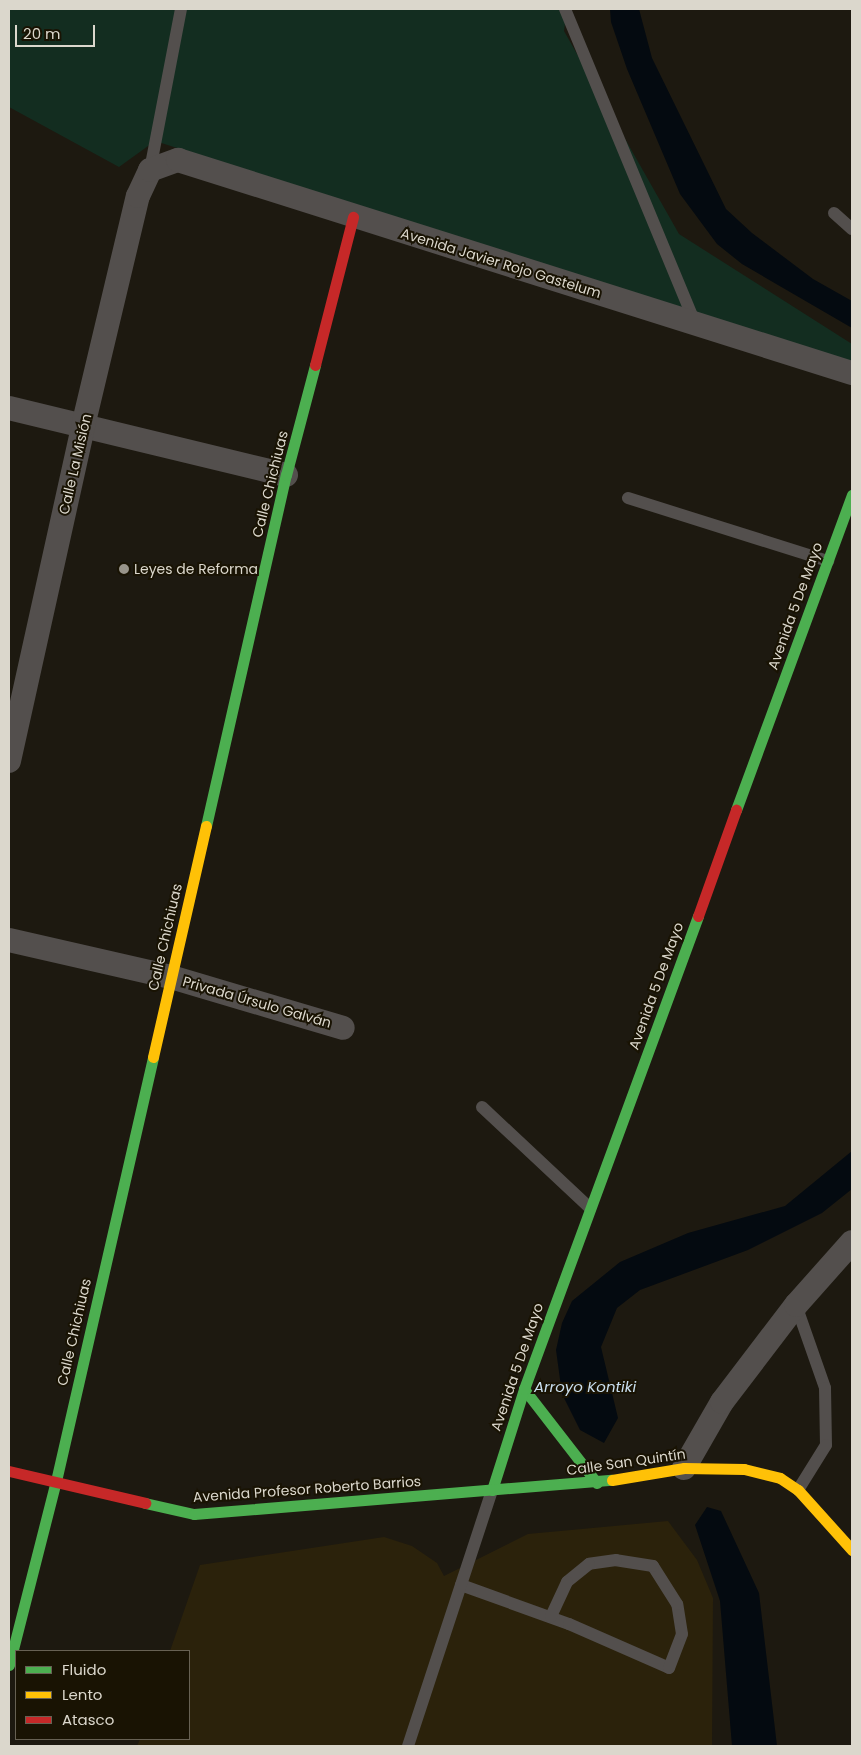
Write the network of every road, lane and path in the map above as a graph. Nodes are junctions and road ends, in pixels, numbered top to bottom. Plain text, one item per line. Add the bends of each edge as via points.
1 (180, 9) edge
2 (565, 9) edge
3 (150, 170) junction
4 (834, 213) dead end
5 (353, 217) junction
6 (852, 229) edge
7 (695, 324) junction
8 (852, 373) edge
9 (9, 408) edge
10 (83, 426) junction
11 (286, 475) junction
12 (852, 494) edge
13 (628, 498) dead end
14 (828, 560) junction
15 (9, 761) edge
16 (9, 940) edge
17 (171, 977) junction
18 (343, 1028) dead end
19 (482, 1107) dead end
20 (590, 1208) junction
21 (852, 1242) edge
22 (796, 1306) junction
23 (524, 1389) junction
24 (684, 1468) junction
25 (9, 1470) edge
26 (56, 1481) junction
27 (597, 1483) junction
28 (492, 1490) junction
29 (798, 1490) junction
30 (852, 1550) edge
31 (461, 1585) junction
32 (551, 1617) junction
33 (9, 1664) edge
34 (408, 1746) edge

1 - 3 lane
2 - 7 lane
3 - 5 street, Avenida Javier Rojo Gastelum via 178,160
3 - 10 street, Calle La Misión via 138,196
4 - 6 lane
5 - 7 street, Avenida Javier Rojo Gastelum
5 - 11 main road, Calle Chichiuas
7 - 8 street, Avenida Javier Rojo Gastelum
9 - 10 street
10 - 11 street
10 - 15 street, Calle La Misión
11 - 17 main road, Calle Chichiuas
12 - 14 main road, Avenida 5 De Mayo
13 - 14 lane
14 - 20 main road, Avenida 5 De Mayo
16 - 17 street, Privada Úrsulo Galván
17 - 18 street, Privada Úrsulo Galván
17 - 26 main road, Calle Chichiuas
19 - 20 lane
20 - 23 main road, Avenida 5 De Mayo
21 - 22 street
22 - 24 street via 722,1402
22 - 29 lane via 825,1388 826,1445
23 - 27 main road
23 - 28 main road, Avenida 5 De Mayo
24 - 27 main road, Calle San Quintín
24 - 29 main road, Calle San Quintín via 744,1469 780,1478
25 - 26 main road, Avenida Profesor Roberto Barrios
26 - 28 main road, Avenida Profesor Roberto Barrios via 194,1514
26 - 33 main road, Calle Chichiuas
27 - 28 main road, Calle San Quintín
28 - 31 lane
29 - 30 main road, Calle San Quintín
31 - 32 lane
31 - 34 lane
32 - 32 lane via 669,1668 682,1634 677,1604 653,1566 616,1560 589,1564 567,1582

